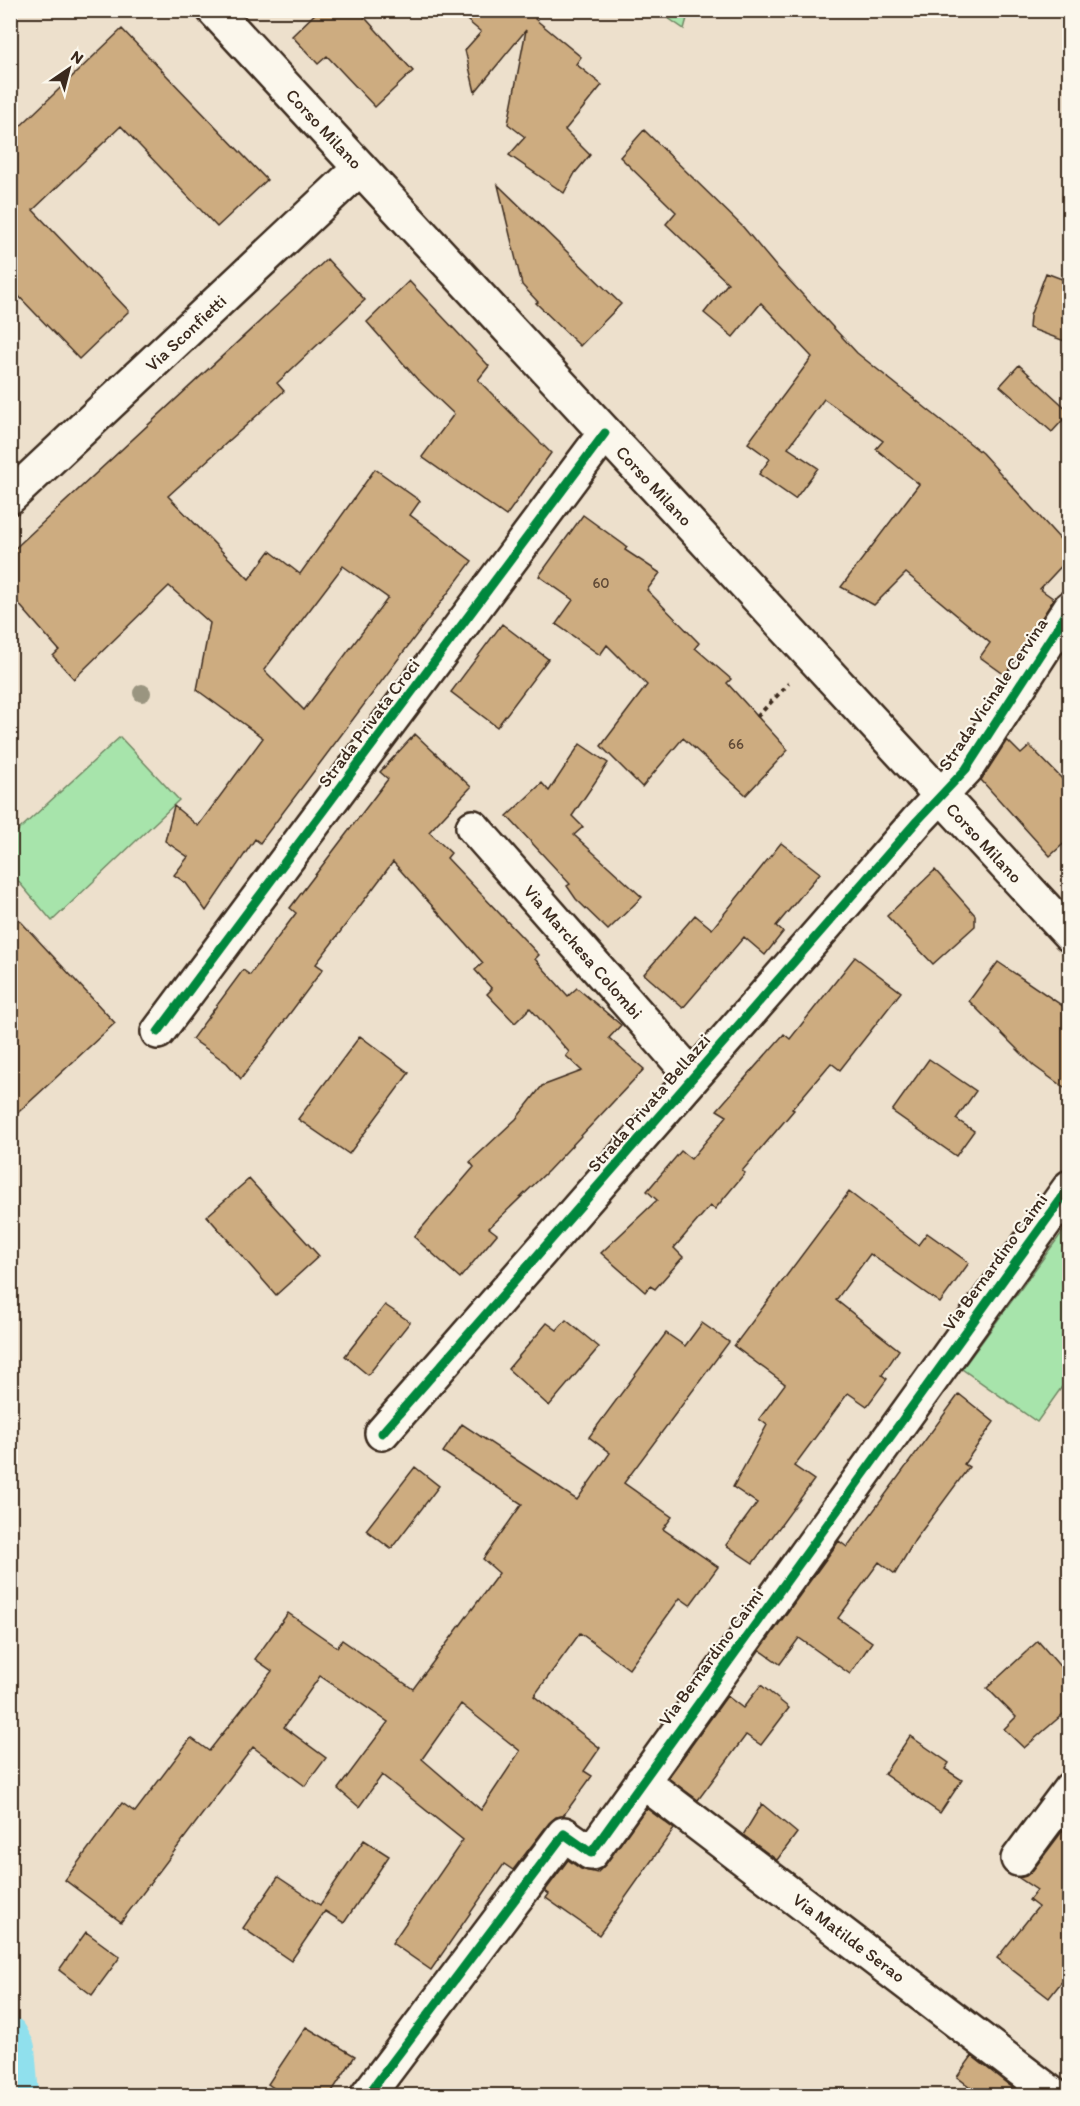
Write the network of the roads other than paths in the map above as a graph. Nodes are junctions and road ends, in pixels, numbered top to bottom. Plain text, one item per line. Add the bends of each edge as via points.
1 (214, 10) edge
2 (360, 168) junction
3 (605, 433) junction
4 (10, 498) edge
5 (1070, 608) edge
6 (941, 796) junction
7 (473, 827) dead end
8 (1070, 935) edge
9 (158, 1032) dead end
10 (693, 1077) junction
11 (1070, 1186) edge
12 (382, 1433) dead end
13 (642, 1781) junction
14 (1070, 1789) edge
15 (1018, 1859) dead end
16 (367, 2096) edge
17 (1055, 2096) edge

1 - 2 street, Corso Milano
2 - 3 street, Corso Milano
2 - 4 street, Via Sconfietti
3 - 6 street, Corso Milano
3 - 9 street, Strada Privata Croci
5 - 6 street, Strada Vicinale Cervina via 966,770
6 - 8 street, Corso Milano
6 - 10 street, Strada Privata Bellazzi
7 - 10 street, Via Marchesa Colombi
10 - 12 street, Strada Privata Bellazzi
11 - 13 street, Via Bernardino Caimi
13 - 16 street, Via Bernardino Caimi via 591,1853 564,1834
13 - 17 street, Via Matilde Serao
14 - 15 street

